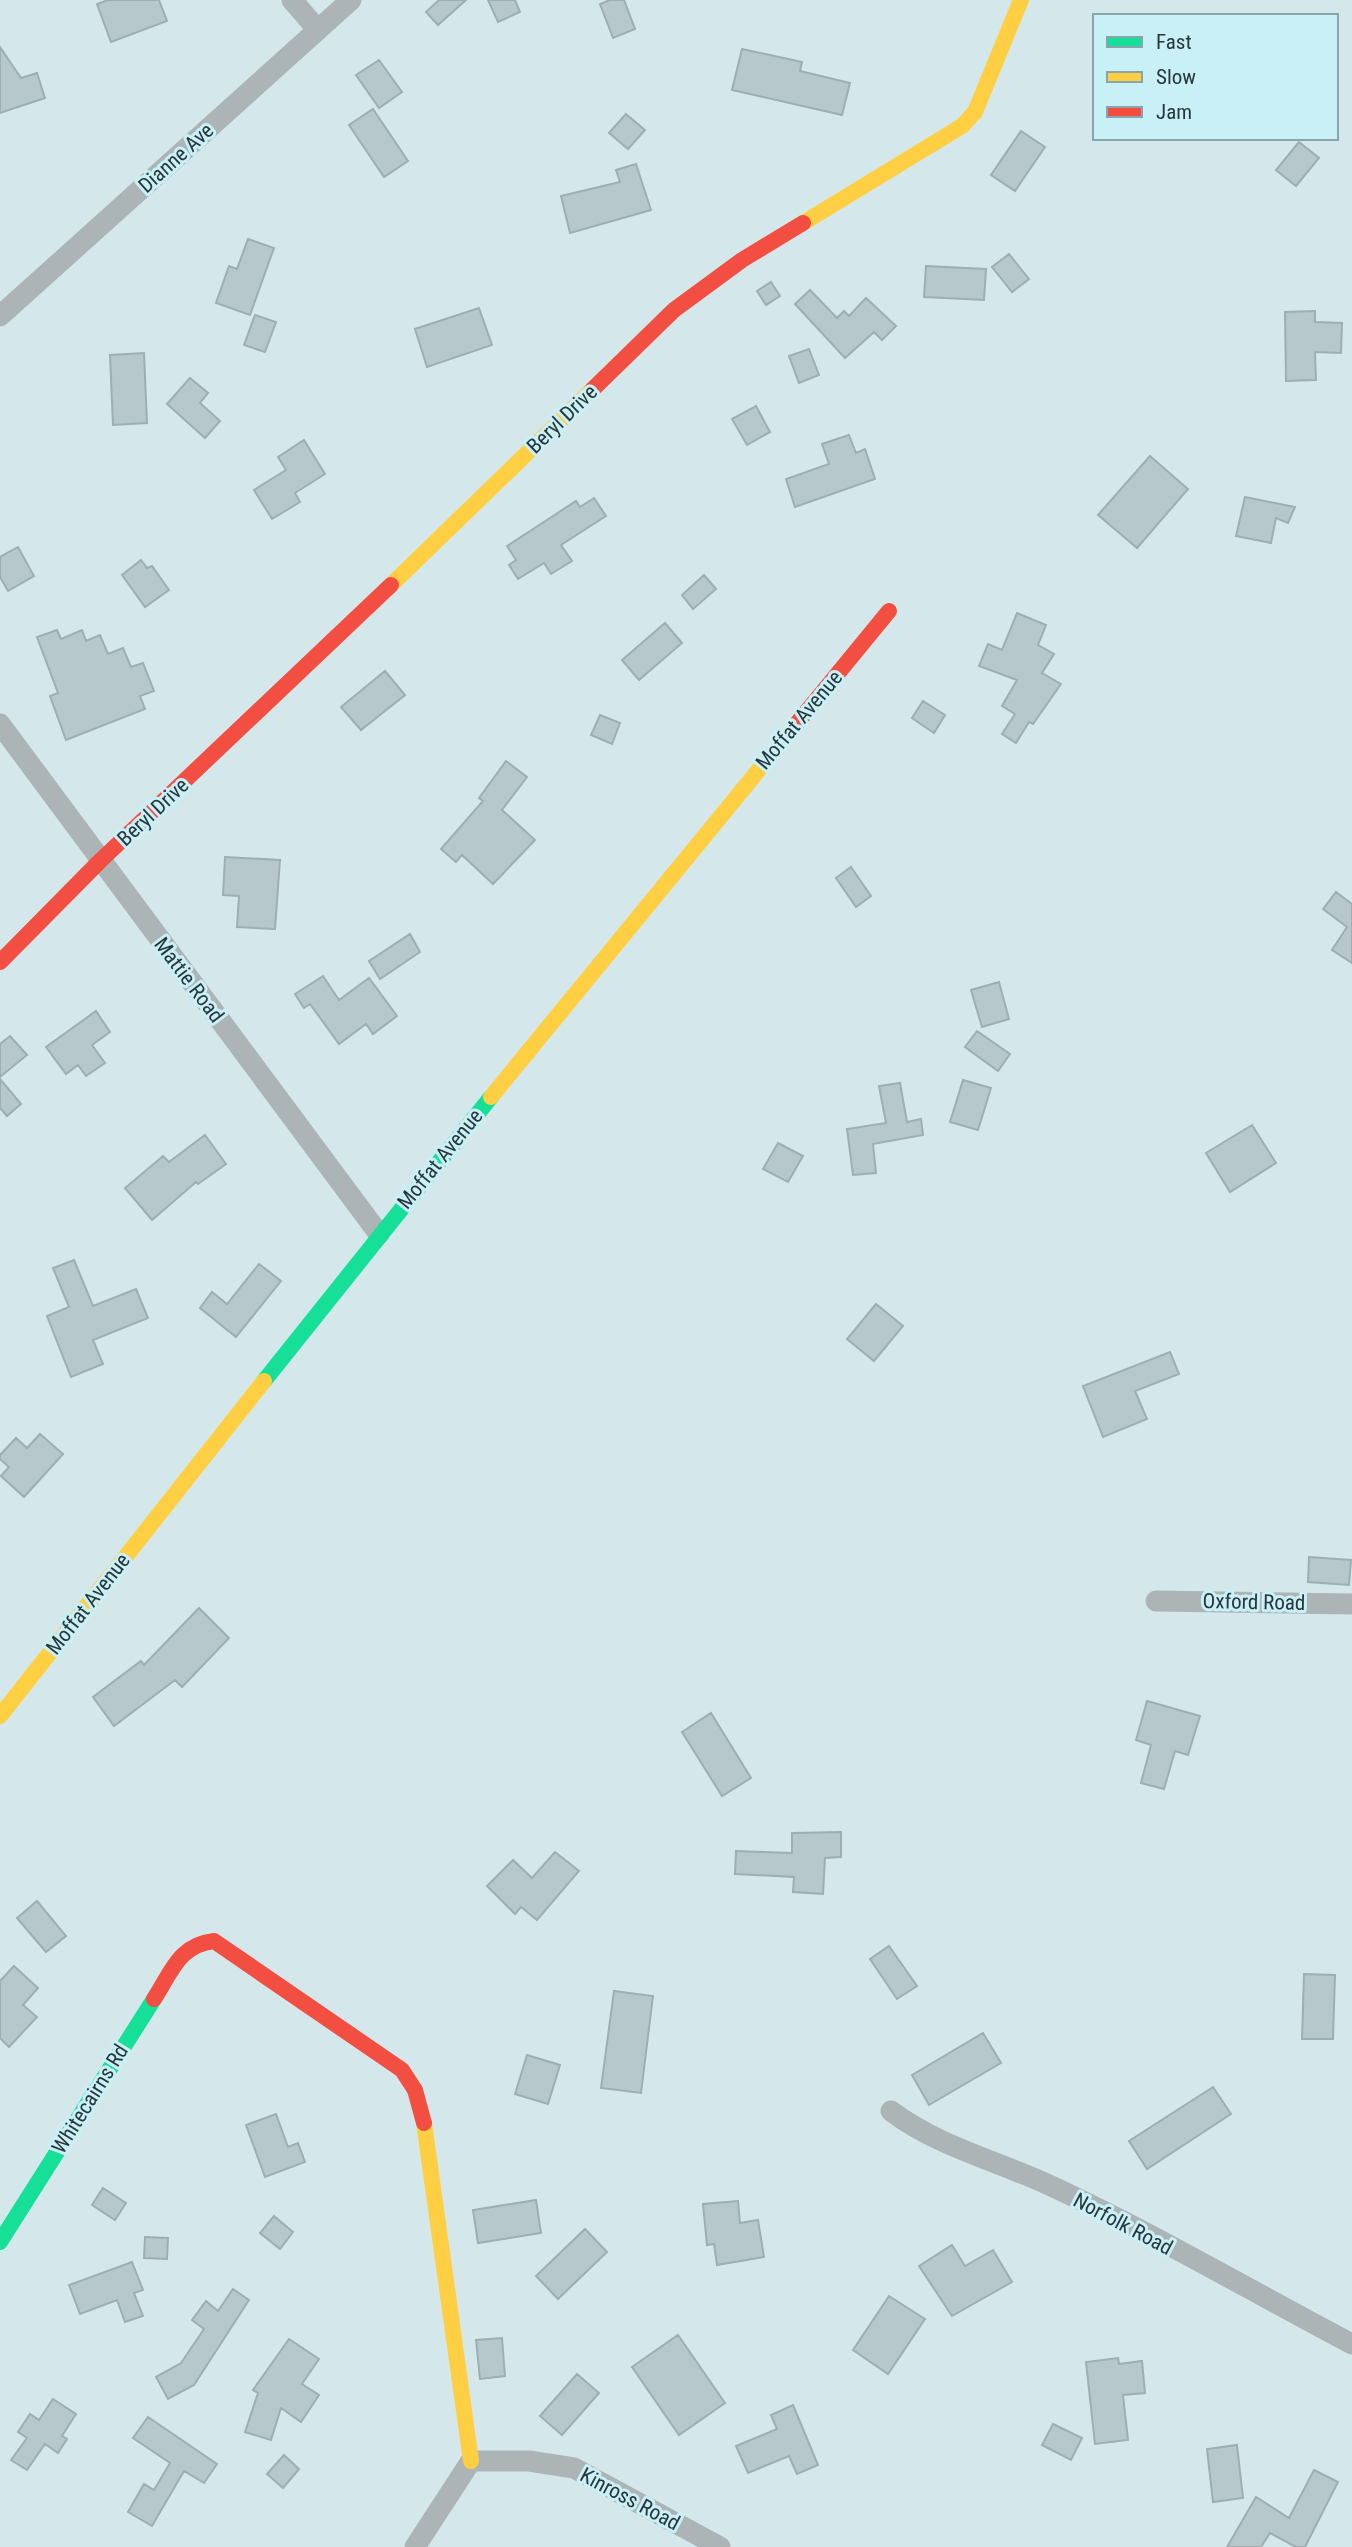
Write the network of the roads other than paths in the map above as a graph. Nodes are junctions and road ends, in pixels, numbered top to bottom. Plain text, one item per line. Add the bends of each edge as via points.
1 (292, 0) edge
2 (351, 0) edge
3 (1021, 0) edge
4 (318, 30) junction
5 (0, 316) edge
6 (889, 611) dead end
7 (0, 724) edge
8 (100, 862) junction
9 (0, 962) edge
10 (379, 1234) junction
11 (1156, 1601) dead end
12 (1352, 1604) edge
13 (0, 1716) edge
14 (891, 2111) dead end
15 (0, 2242) edge
16 (1352, 2344) edge
17 (471, 2461) junction
18 (415, 2547) edge
19 (720, 2547) edge

1 - 4 street
2 - 4 street, Dianne Ave
3 - 8 street, Beryl Drive via 975,113 962,126 741,260 674,310
4 - 5 street, Dianne Ave
6 - 10 street, Moffat Avenue
7 - 8 street, Mattie Road
8 - 9 street, Beryl Drive
8 - 10 street, Mattie Road
10 - 13 street, Moffat Avenue
11 - 12 street, Oxford Road
14 - 16 street, Norfolk Road via 918,2131 1049,2185
15 - 17 street, Whitecairns Rd via 181,1956 196,1942 214,1941 402,2070 415,2090 422,2112
17 - 18 street
17 - 19 street, Kinross Road via 529,2461 574,2468

